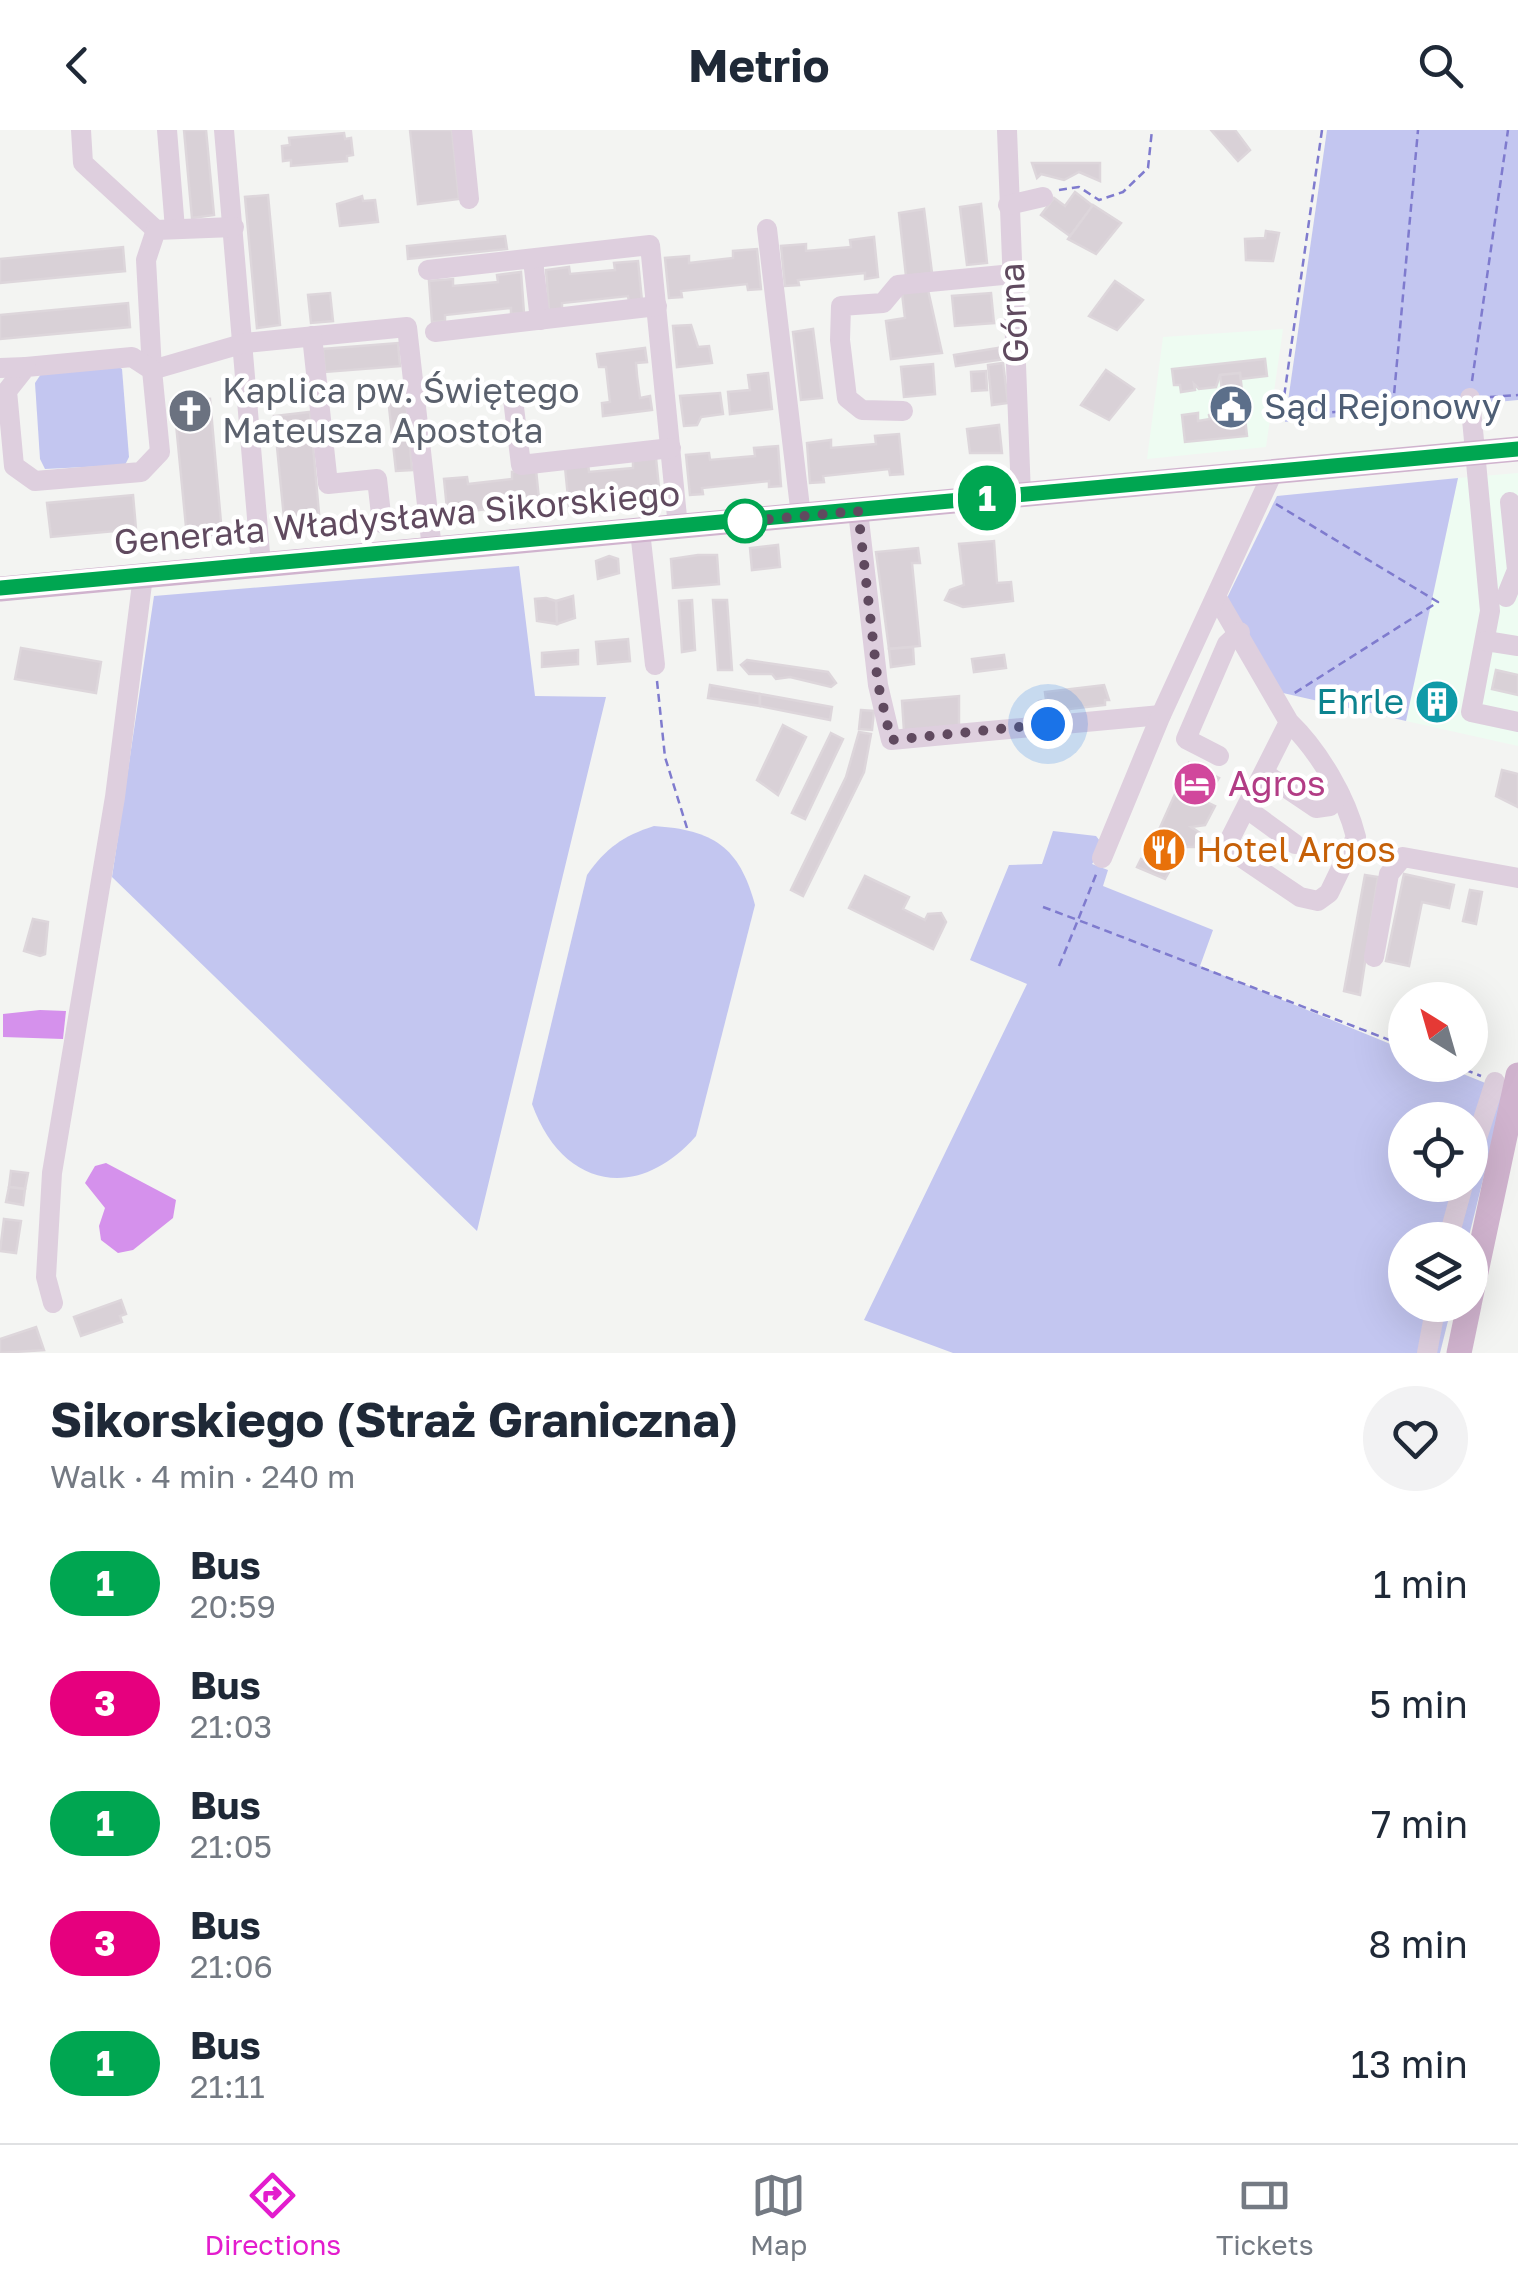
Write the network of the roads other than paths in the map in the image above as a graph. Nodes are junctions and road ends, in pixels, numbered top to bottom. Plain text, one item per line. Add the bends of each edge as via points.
1 (81, 130) edge
2 (167, 130) edge
3 (224, 130) edge
4 (462, 130) edge
5 (1007, 130) edge
6 (1043, 197) road end
7 (469, 198) dead end
8 (1008, 205) junction
9 (234, 227) junction
10 (766, 229) dead end
11 (166, 230) junction
12 (533, 260) junction
13 (428, 270) dead end
14 (1013, 274) junction
15 (657, 306) junction
16 (540, 320) junction
17 (434, 332) dead end
18 (312, 336) junction
19 (245, 343) junction
20 (26, 367) junction
21 (0, 368) edge
22 (152, 370) junction
23 (1470, 398) road end
24 (513, 399) dead end
25 (902, 411) dead end
26 (670, 448) junction
27 (1517, 449) edge
28 (1474, 452) junction
29 (1273, 472) junction
30 (1022, 495) junction
31 (1514, 502) edge
32 (1480, 505) junction
33 (858, 511) junction
34 (801, 516) junction
35 (382, 523) dead end
36 (678, 527) junction
37 (640, 531) junction
38 (432, 549) junction
39 (261, 565) junction
40 (143, 576) junction
41 (0, 588) edge
42 (1217, 598) junction
43 (1504, 598) edge
44 (1240, 632) junction
45 (1486, 641) junction
46 (1518, 646) edge
47 (655, 664) road end
48 (1284, 712) junction
49 (1161, 715) junction
50 (1518, 722) edge
51 (1219, 756) dead end
52 (1264, 774) junction
53 (1340, 795) junction
54 (1247, 809) junction
55 (1295, 844) dead end
56 (1102, 858) road end
57 (1518, 878) edge
58 (1374, 957) dead end
59 (1506, 1078) edge
60 (1488, 1119) edge
61 (1482, 1222) edge
62 (53, 1303) dead end
63 (1433, 1322) edge
64 (1465, 1322) edge
65 (1428, 1353) edge
66 (1458, 1353) edge

1 - 11 street via 83,163
2 - 11 street
3 - 9 street
4 - 7 street
5 - 8 street, Górna
6 - 8 street
8 - 14 street, Górna
9 - 11 street
9 - 19 street
10 - 34 street
11 - 22 street via 146,260
12 - 13 street
12 - 15 street via 650,245
12 - 16 street
14 - 25 street via 898,285 882,303 841,306 847,398 862,410
14 - 30 street, Górna
15 - 16 street
15 - 26 street
16 - 17 street
18 - 19 street
18 - 35 street via 328,484 377,479
18 - 38 street via 406,327
19 - 22 street
19 - 39 street
20 - 21 street
20 - 22 street via 132,357
20 - 22 street via 7,391 14,466 35,481 141,472 160,452
23 - 28 street
24 - 26 street via 521,465
26 - 36 street
27 - 28 main road, Generała Władysława Sikorskiego
28 - 29 main road, Generała Władysława Sikorskiego
28 - 32 street
29 - 30 main road, Generała Władysława Sikorskiego
29 - 42 street
30 - 33 main road, Generała Władysława Sikorskiego
31 - 32 street
31 - 43 street via 1517,570
32 - 43 street
33 - 34 main road, Generała Władysława Sikorskiego
33 - 49 street via 878,684 887,735 896,742
34 - 36 main road, Generała Władysława Sikorskiego
36 - 37 main road, Generała Władysława Sikorskiego
37 - 38 main road, Generała Władysława Sikorskiego
37 - 47 street
38 - 39 main road, Generała Władysława Sikorskiego
39 - 40 main road, Generała Władysława Sikorskiego
40 - 41 main road, Generała Władysława Sikorskiego
40 - 62 street via 115,797 52,1173 46,1277
42 - 44 street
42 - 49 street
43 - 45 street
44 - 48 street
44 - 51 street via 1226,644 1186,739
45 - 46 street
45 - 50 street via 1471,712
48 - 52 street
48 - 53 street
49 - 56 street
52 - 53 street via 1316,808
52 - 54 street
53 - 54 street via 1356,837 1328,894 1318,901 1300,897 1226,846
54 - 55 street
57 - 58 street via 1403,858 1389,874
59 - 60 street
59 - 61 main road
63 - 65 street
64 - 66 main road

